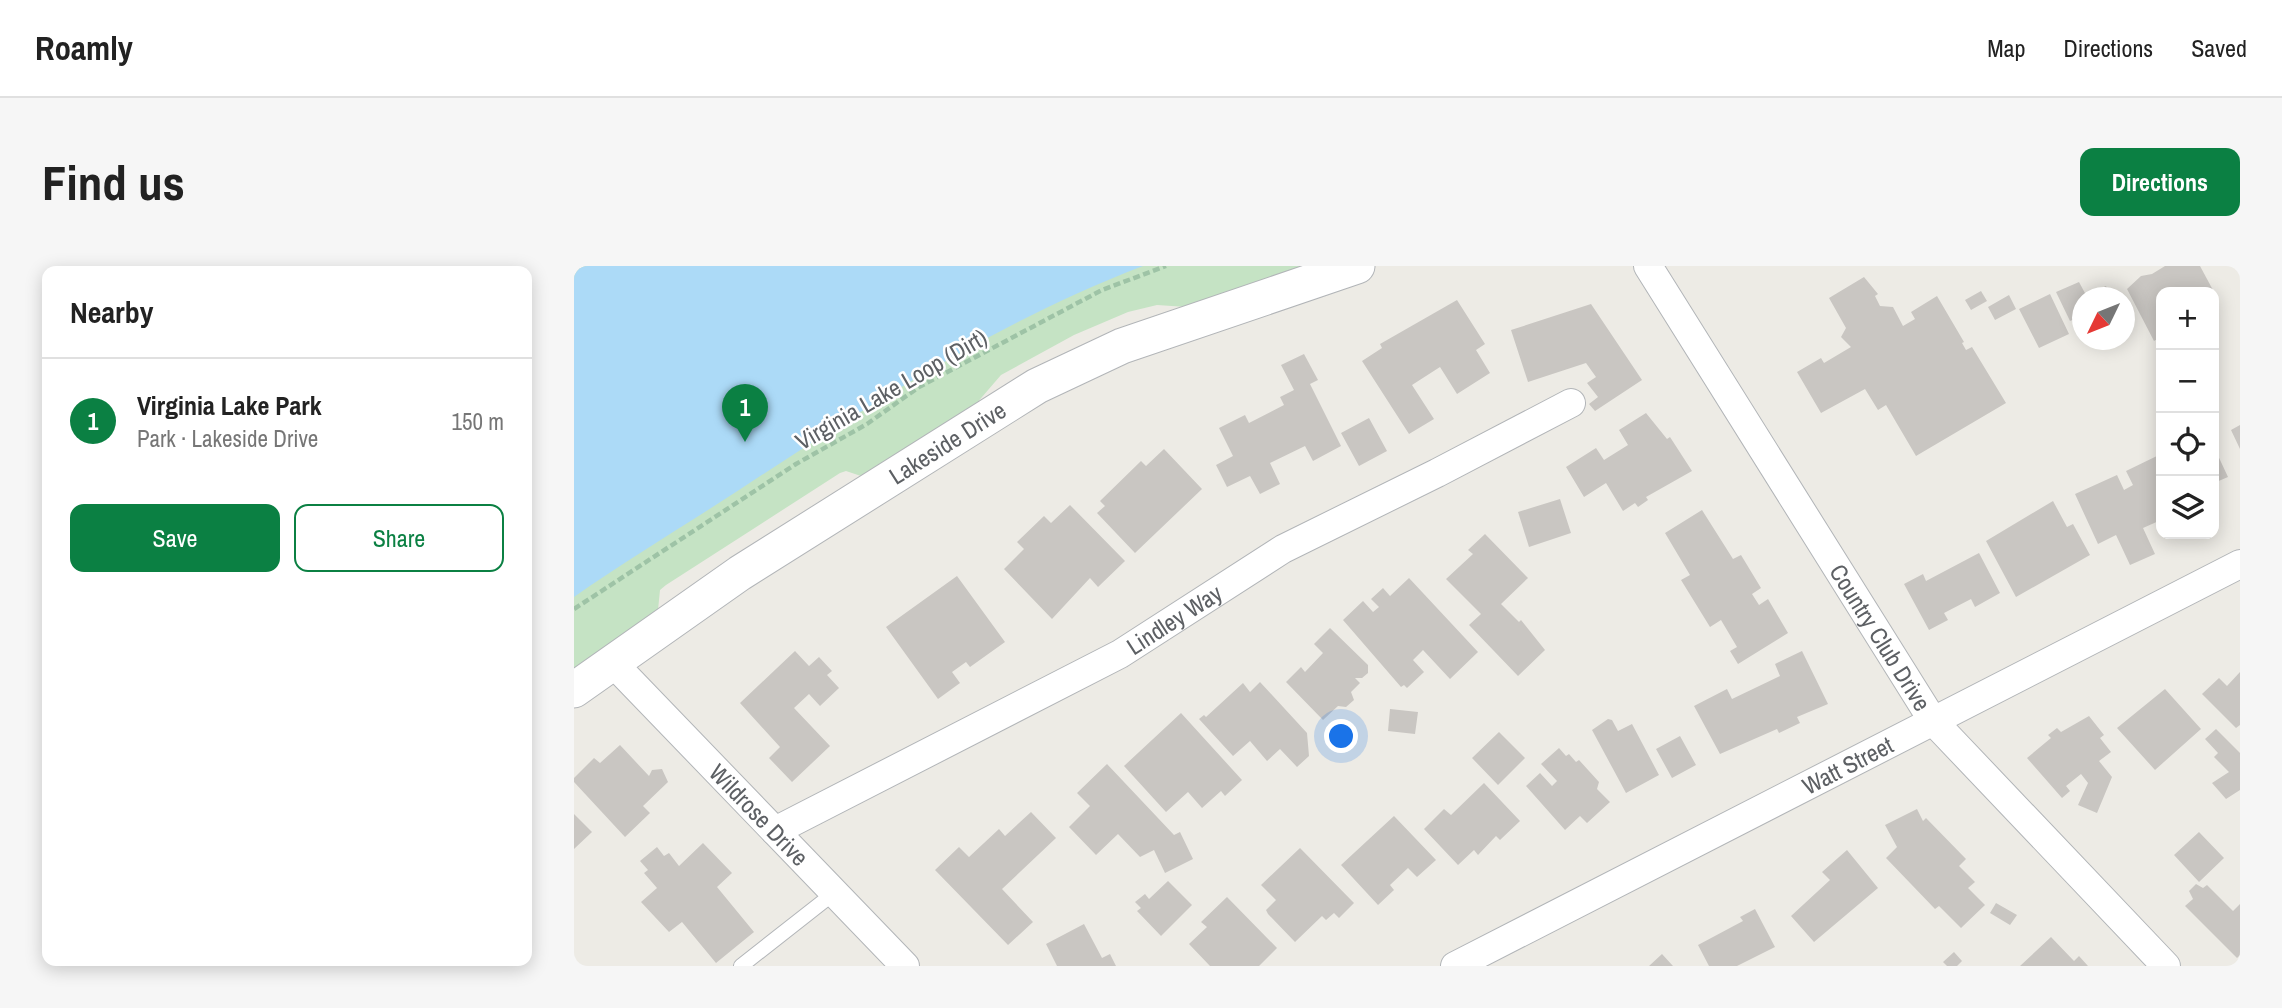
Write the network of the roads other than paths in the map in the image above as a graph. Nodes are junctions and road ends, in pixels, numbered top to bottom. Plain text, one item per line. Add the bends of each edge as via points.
1 (1357, 266) edge
2 (1648, 266) edge
3 (1571, 402) dead end
4 (2240, 565) edge
5 (612, 662) junction
6 (574, 690) edge
7 (1933, 721) junction
8 (775, 831) junction
9 (834, 892) junction
10 (741, 966) edge
11 (905, 966) edge
12 (1455, 966) edge
13 (2166, 966) edge

1 - 5 street, Lakeside Drive via 1122,346 1037,386 740,573
2 - 7 street, Country Club Drive
3 - 8 street, Lindley Way via 1283,549 1120,654
4 - 7 street, Watt Street
5 - 6 street, Lakeside Drive
5 - 8 street, Wildrose Drive
7 - 12 street, Watt Street
7 - 13 street, Country Club Drive
8 - 9 street, Wildrose Drive
9 - 10 lane
9 - 11 street, Wildrose Drive

